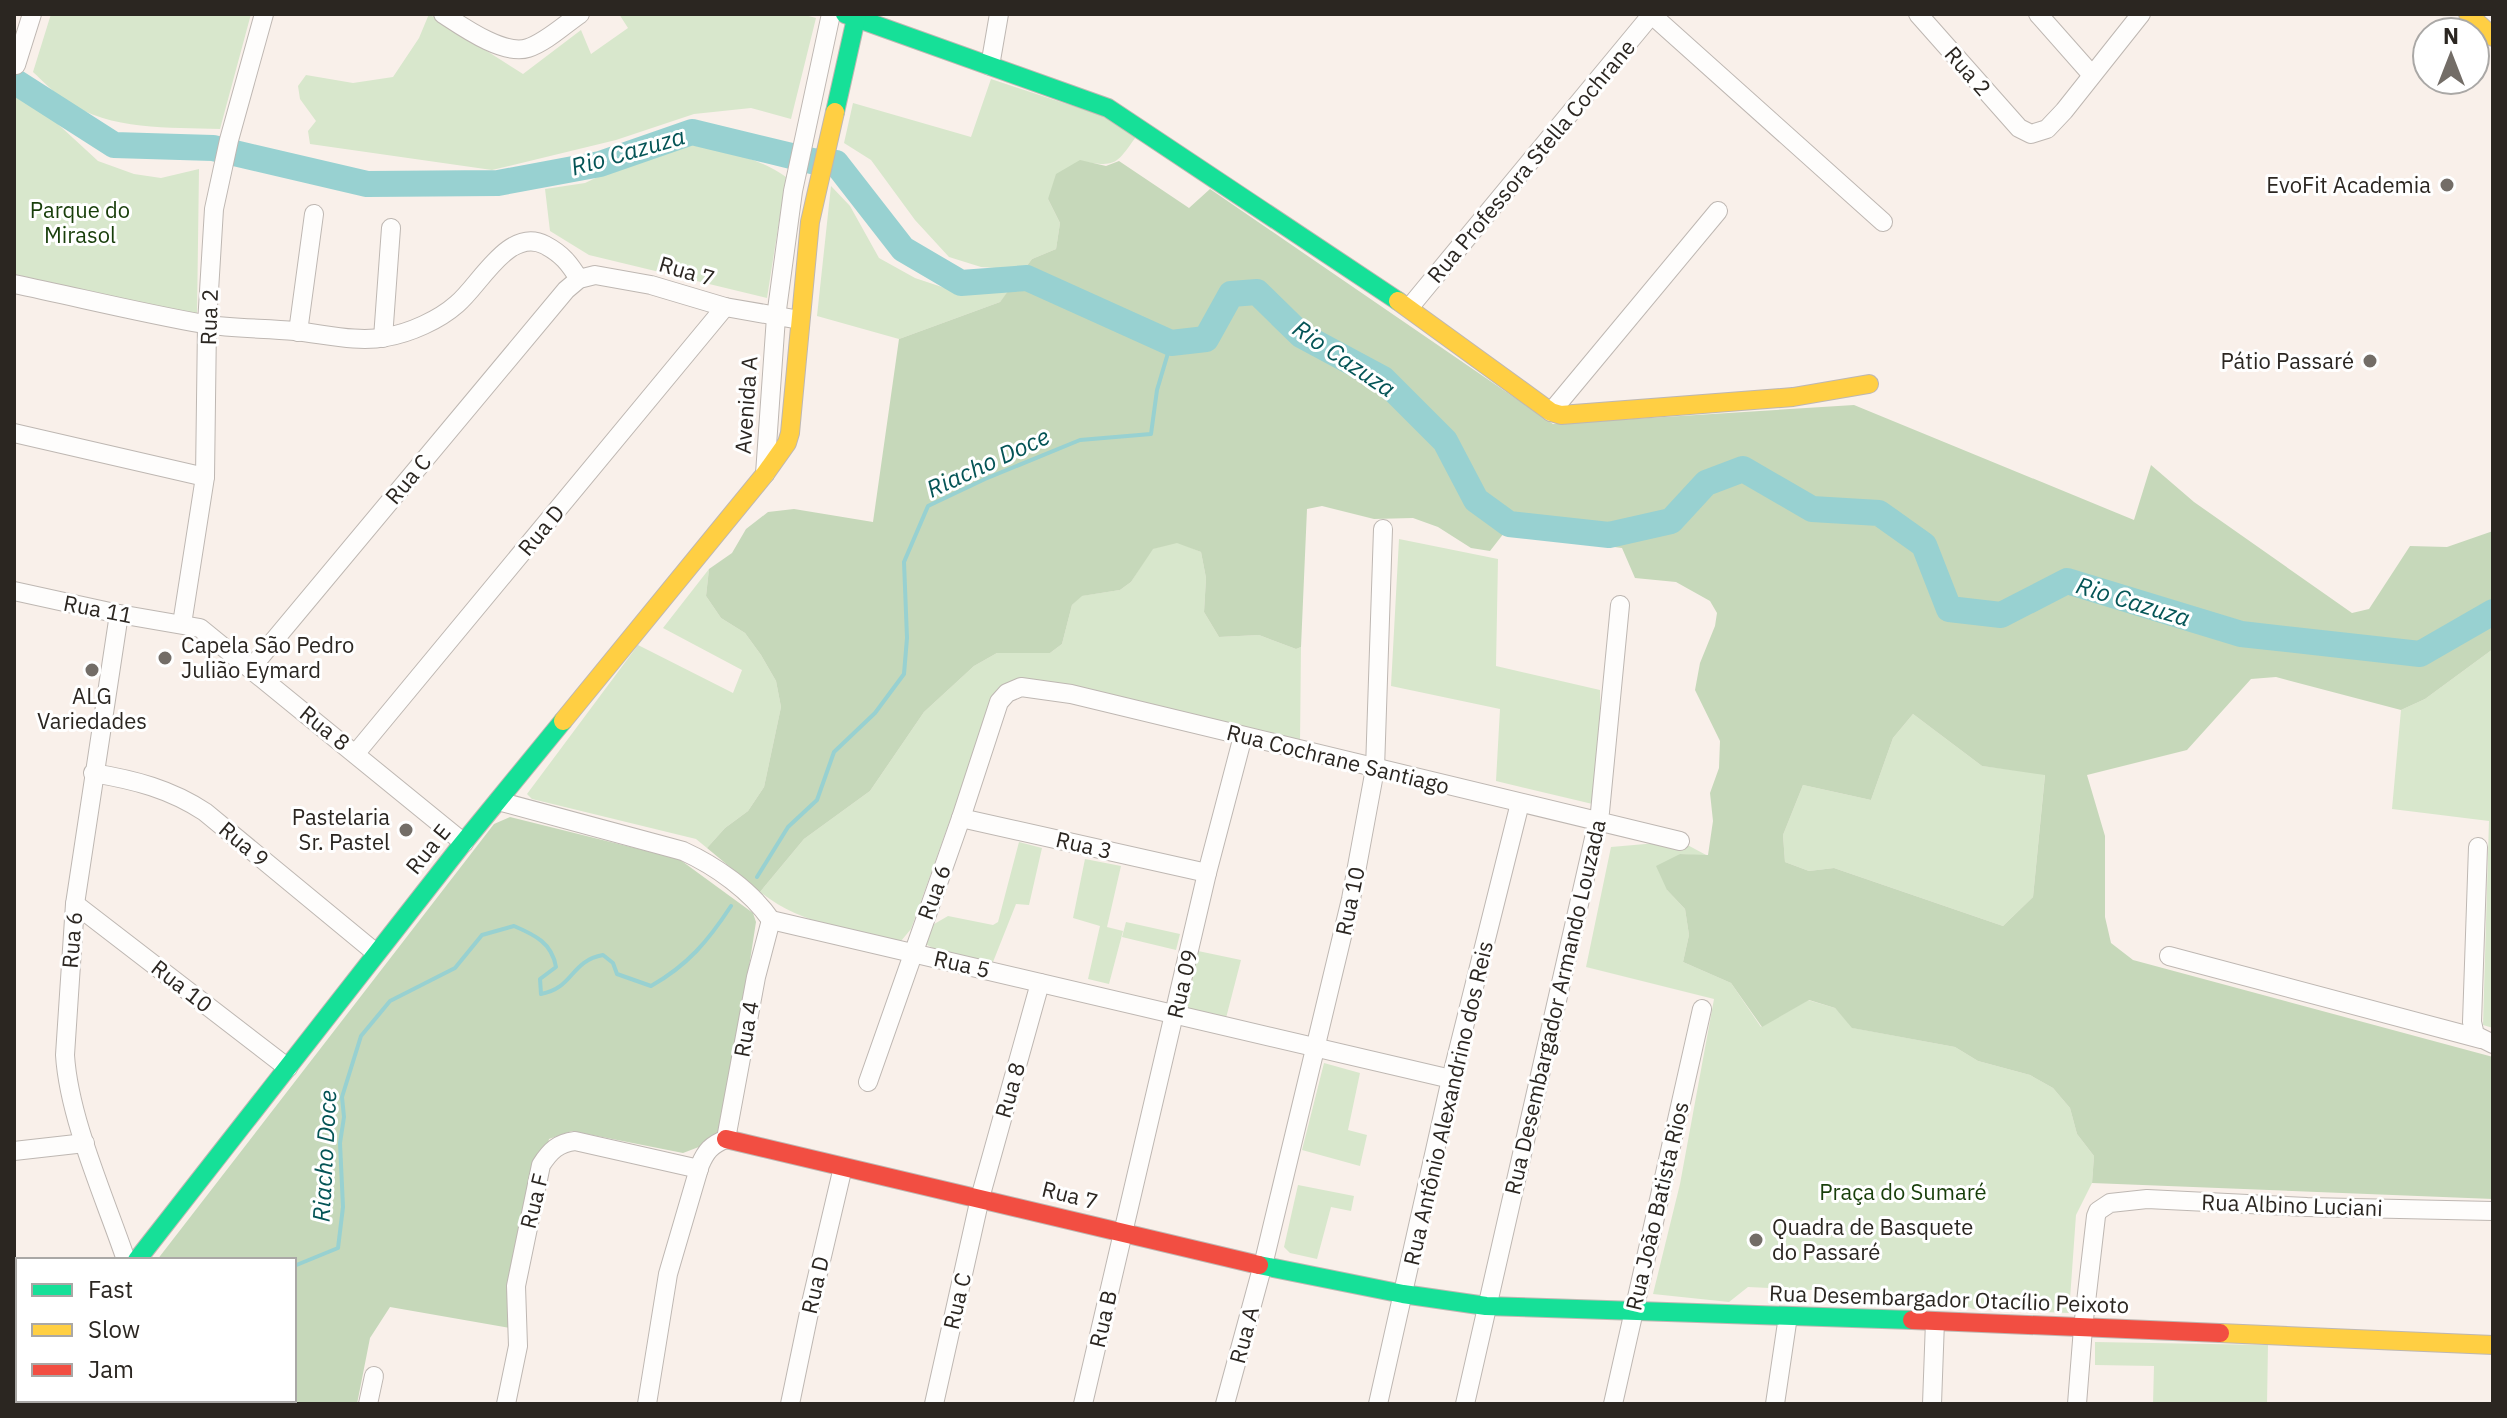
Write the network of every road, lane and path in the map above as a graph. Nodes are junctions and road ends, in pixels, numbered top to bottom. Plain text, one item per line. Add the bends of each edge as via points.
1 (32, 14) edge
2 (264, 14) edge
3 (443, 14) edge
4 (580, 14) edge
5 (831, 14) edge
6 (999, 14) edge
7 (1652, 14) edge
8 (1918, 14) edge
9 (2038, 14) edge
10 (2141, 14) edge
11 (2468, 14) edge
12 (853, 15) edge
13 (2493, 37) edge
14 (16, 65) dead end
15 (990, 66) junction
16 (2092, 75) junction
17 (1718, 211) dead end
18 (314, 214) dead end
19 (1883, 222) dead end
20 (391, 228) dead end
21 (14, 284) edge
22 (572, 284) junction
23 (725, 307) junction
24 (1409, 308) junction
25 (776, 317) junction
26 (800, 320) junction
27 (207, 324) junction
28 (298, 332) junction
29 (383, 338) junction
30 (1869, 384) dead end
31 (1551, 412) junction
32 (14, 433) edge
33 (765, 474) junction
34 (205, 477) junction
35 (1383, 529) dead end
36 (14, 591) edge
37 (1620, 605) dead end
38 (119, 614) junction
39 (182, 624) junction
40 (251, 668) junction
41 (999, 702) joint
42 (1243, 736) junction
43 (356, 753) junction
44 (1375, 769) junction
45 (93, 773) junction
46 (498, 801) junction
47 (1520, 803) junction
48 (961, 818) junction
49 (1598, 821) junction
50 (1680, 841) dead end
51 (464, 843) junction
52 (2478, 847) dead end
53 (1207, 873) junction
54 (75, 904) junction
55 (771, 920) junction
56 (376, 953) junction
57 (912, 953) junction
58 (2169, 956) dead end
59 (1040, 983) junction
60 (1702, 1009) dead end
61 (1174, 1016) junction
62 (2487, 1041) edge
63 (1316, 1049) junction
64 (288, 1068) junction
65 (1451, 1079) junction
66 (868, 1082) dead end
67 (726, 1139) junction
68 (85, 1143) junction
69 (14, 1151) edge
70 (843, 1167) junction
71 (699, 1169) junction
72 (980, 1198) junction
73 (2493, 1211) edge
74 (1123, 1233) junction
75 (125, 1258) edge
76 (139, 1258) edge
77 (1263, 1266) junction
78 (1403, 1294) junction
79 (1486, 1306) junction
80 (1633, 1311) junction
81 (1788, 1316) junction
82 (1935, 1321) junction
83 (2083, 1328) junction
84 (2493, 1345) edge
85 (374, 1376) dead end
86 (368, 1404) edge
87 (506, 1404) edge
88 (647, 1404) edge
89 (790, 1404) edge
90 (934, 1404) edge
91 (1083, 1404) edge
92 (1225, 1404) edge
93 (1378, 1404) edge
94 (1465, 1404) edge
95 (1613, 1404) edge
96 (1775, 1404) edge
97 (1932, 1404) edge
98 (2077, 1404) edge

1 - 14 street
2 - 27 street, Rua 2 via 214,209
3 - 4 street via 513,50 531,47
5 - 25 street, Avenida A via 793,191
6 - 15 street
7 - 19 street
7 - 24 street, Rua Professora Stella Cochrane
8 - 16 street, Rua 2 via 2019,128 2031,134 2047,129
9 - 16 street
10 - 16 street
11 - 13 street
12 - 15 street
12 - 26 street, Avenida A via 815,194
15 - 24 street via 1108,108
17 - 31 street
18 - 28 street
20 - 29 street
21 - 27 street
22 - 23 street, Rua 7 via 595,275 615,277
22 - 29 street via 566,258 528,240 497,260 458,304
22 - 40 street, Rua C
23 - 25 street, Rua 7
23 - 43 street, Rua D
24 - 31 street
25 - 26 street, Rua 7
25 - 33 street, Avenida A
26 - 33 street, Avenida A via 790,433
27 - 28 street
27 - 34 street, Rua 2
28 - 29 street
30 - 31 street via 1793,397 1586,415
32 - 34 street
33 - 46 street, Rua E
34 - 39 street, Rua 2
35 - 44 street, Rua 10
36 - 38 street, Rua 11
37 - 49 street, Rua Desembargador Armando Louzada
38 - 39 street, Rua 11
38 - 45 street, Rua 6
39 - 40 street, Rua 8 via 200,628
40 - 43 street, Rua 8
41 - 42 street, Rua Cochrane Santiago via 1021,687 1041,688
41 - 48 street, Rua 6
42 - 44 street, Rua Cochrane Santiago
42 - 53 street, Rua 09
43 - 51 street, Rua 8
44 - 47 street, Rua Cochrane Santiago
44 - 63 street, Rua 10
45 - 54 street, Rua 6
45 - 56 street, Rua 9 via 135,780 186,799
46 - 51 street, Rua E
46 - 55 street via 683,851 759,902
47 - 49 street, Rua Cochrane Santiago
47 - 65 street, Rua Antônio Alexandrino dos Reis
48 - 53 street, Rua 3
48 - 57 street, Rua 6
49 - 50 street, Rua Cochrane Santiago
49 - 79 street, Rua Desembargador Armando Louzada
51 - 56 street, Rua E
52 - 62 street via 2472,1022 2475,1035
53 - 61 street, Rua 09
54 - 64 street, Rua 10
54 - 68 street, Rua 6 via 65,1055
55 - 57 street, Rua 5
55 - 67 street, Rua 4
56 - 64 street, Rua E
57 - 59 street, Rua 5
57 - 66 street, Rua 6
58 - 62 street
59 - 61 street, Rua 5
59 - 72 street, Rua 8
60 - 80 street, Rua João Batista Rios
61 - 63 street, Rua 5
61 - 74 street, Rua 09
63 - 65 street, Rua 5
63 - 77 street, Rua 10
64 - 76 street, Rua E
65 - 78 street, Rua Antônio Alexandrino dos Reis
67 - 70 street, Rua 7
67 - 71 street via 706,1151
68 - 69 street
68 - 75 street, Rua 6
70 - 72 street, Rua 7
70 - 89 street, Rua D
71 - 87 street, Rua F via 575,1141 556,1146 548,1155 541,1165 516,1286 518,1346
71 - 88 street via 668,1274
72 - 74 street, Rua 7
72 - 90 street, Rua C
73 - 83 street, Rua Albino Luciani via 2147,1199 2110,1203 2096,1216
74 - 77 street, Rua 7
74 - 91 street, Rua B
77 - 78 street, Rua 7
77 - 92 street, Rua A
78 - 79 street, Rua Desembargador Otacílio Peixoto
78 - 93 street, Rua Antônio Alexandrino dos Reis
79 - 80 street, Rua Desembargador Otacílio Peixoto
79 - 94 street, Rua Desembargador Armando Louzada
80 - 81 street, Rua Desembargador Otacílio Peixoto
80 - 95 street, Rua João Batista Rios
81 - 82 street, Rua Desembargador Otacílio Peixoto
81 - 96 street
82 - 83 street, Rua Desembargador Otacílio Peixoto
82 - 97 street
83 - 84 street, Rua Desembargador Otacílio Peixoto
83 - 98 street
85 - 86 street

